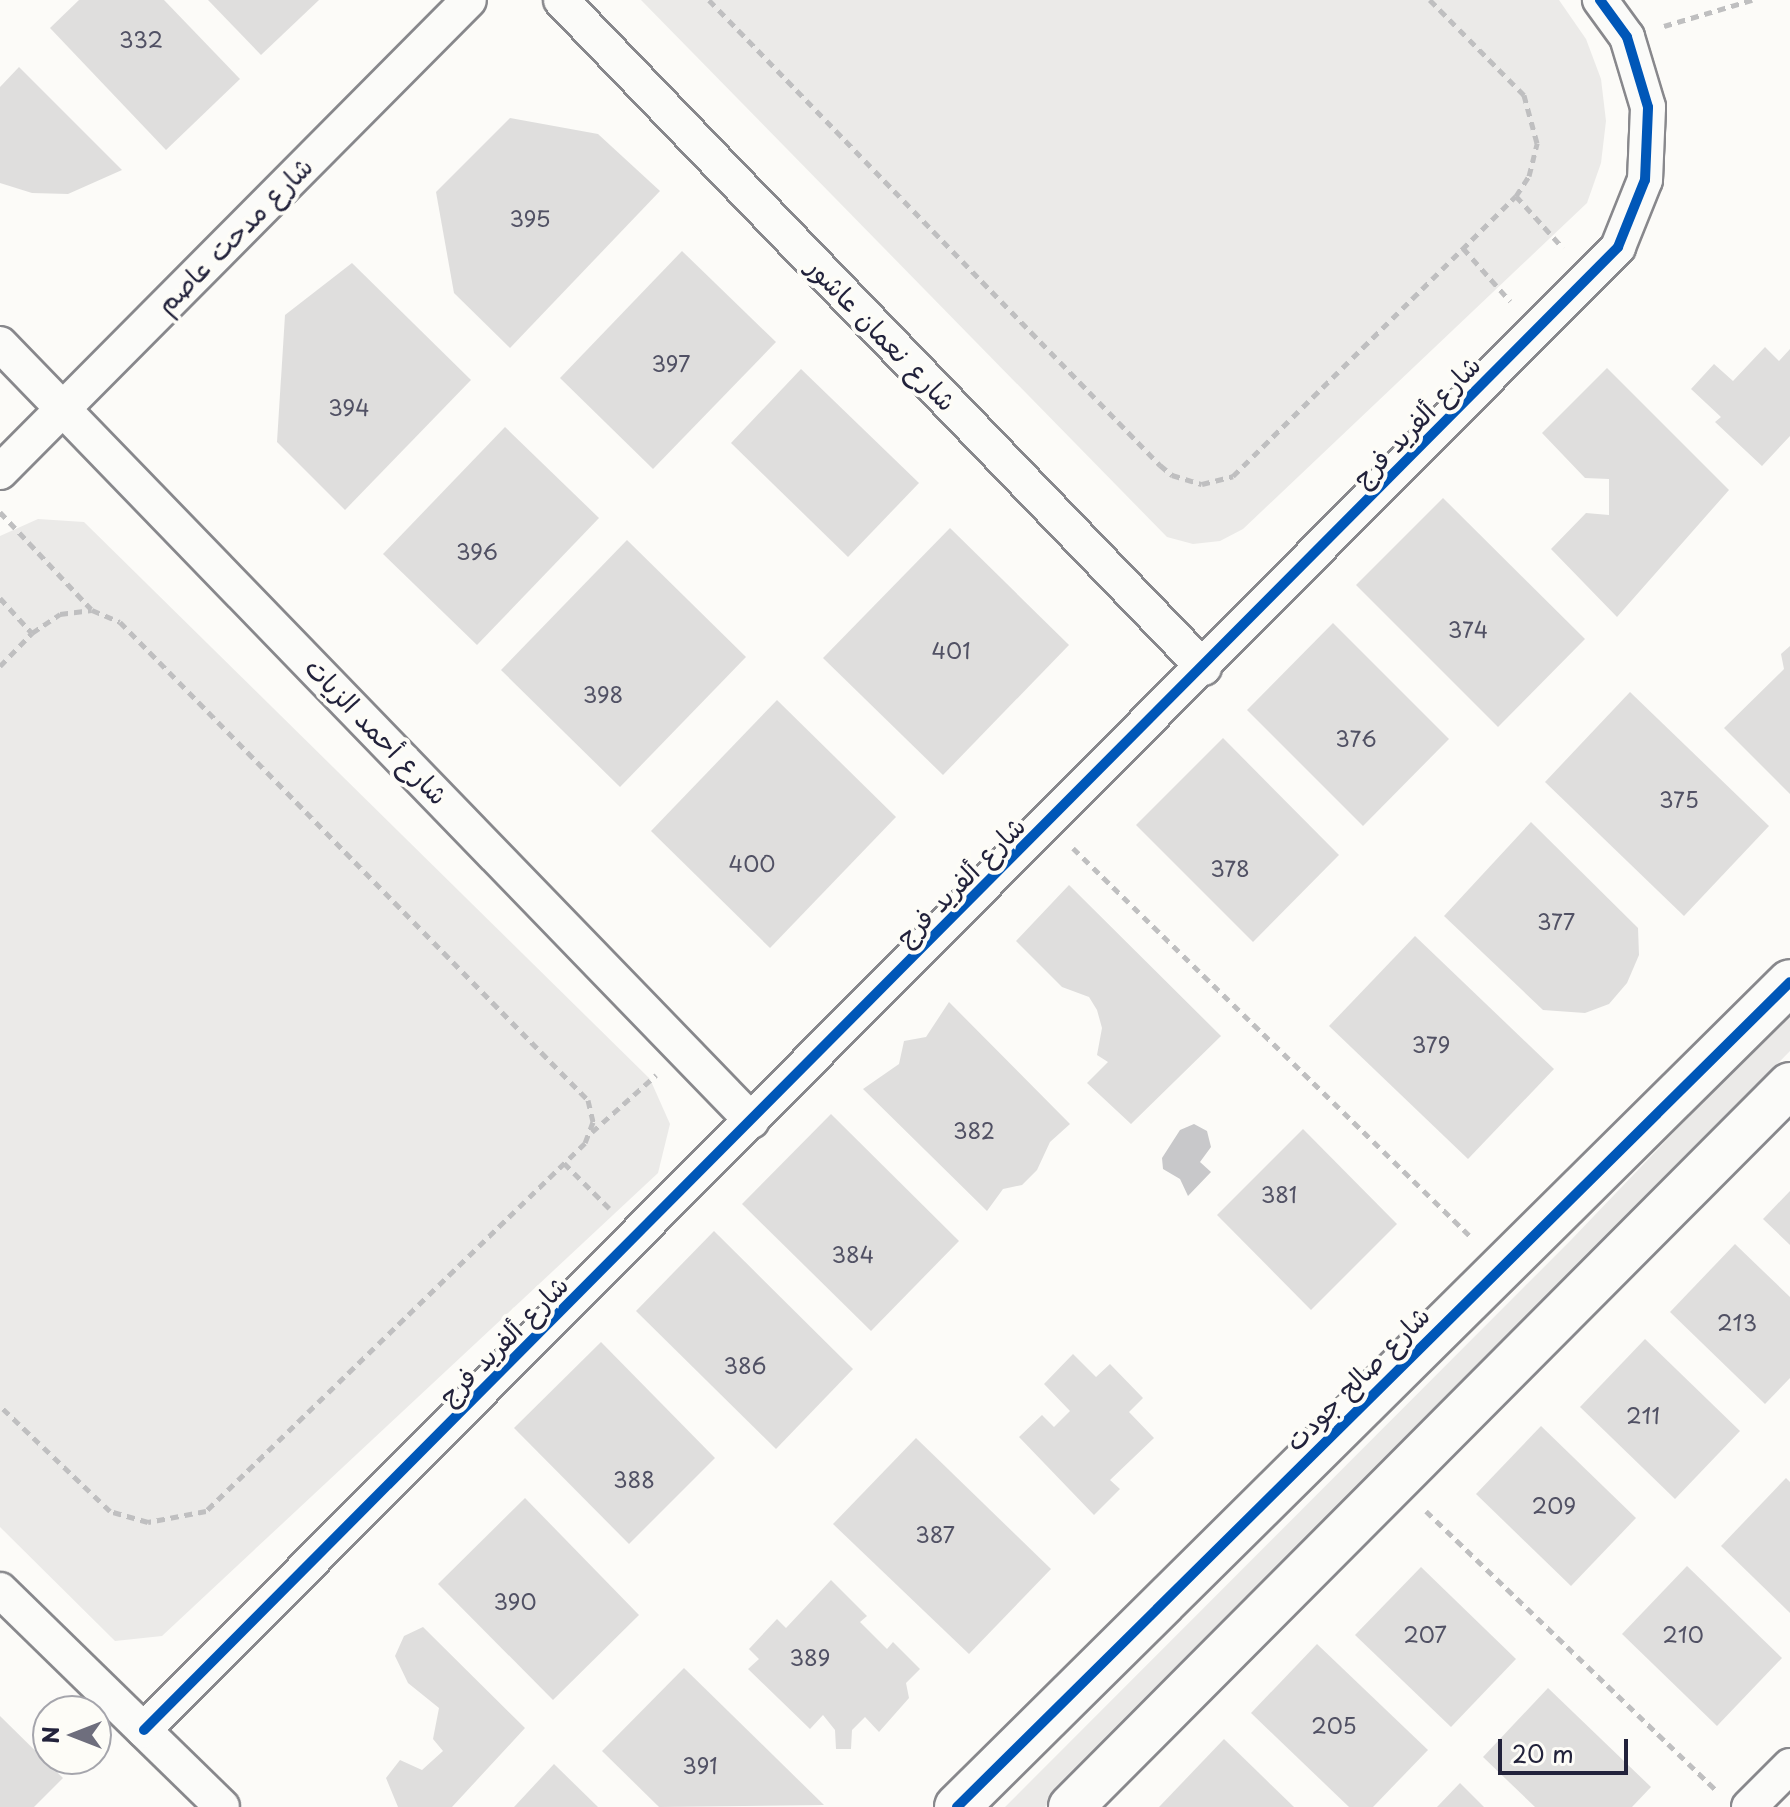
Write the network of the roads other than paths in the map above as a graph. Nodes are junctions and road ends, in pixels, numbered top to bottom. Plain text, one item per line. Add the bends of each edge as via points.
1 (469, 0) edge
2 (561, 0) edge
3 (1600, 0) edge
4 (0, 344) edge
5 (64, 405) junction
6 (0, 472) edge
7 (1204, 668) junction
8 (1790, 982) edge
9 (1790, 1085) edge
10 (752, 1121) junction
11 (0, 1590) edge
12 (144, 1730) junction
13 (1790, 1766) edge
14 (1736, 1802) edge
15 (222, 1807) edge
16 (957, 1807) edge
17 (1071, 1807) edge

1 - 5 street, شارع مدحت عاصم
2 - 7 street, شارع نعمان عاشور
3 - 7 street, شارع ألفريد فرج via 1627,37 1648,107 1645,180 1618,247
4 - 5 street, شارع أحمد الزيات
5 - 6 street, شارع مدحت عاصم
5 - 10 street, شارع أحمد الزيات
7 - 10 street, شارع ألفريد فرج
8 - 16 street, شارع صالح جودت
9 - 17 street
10 - 12 street, شارع ألفريد فرج
11 - 12 street
12 - 15 street
13 - 14 street

